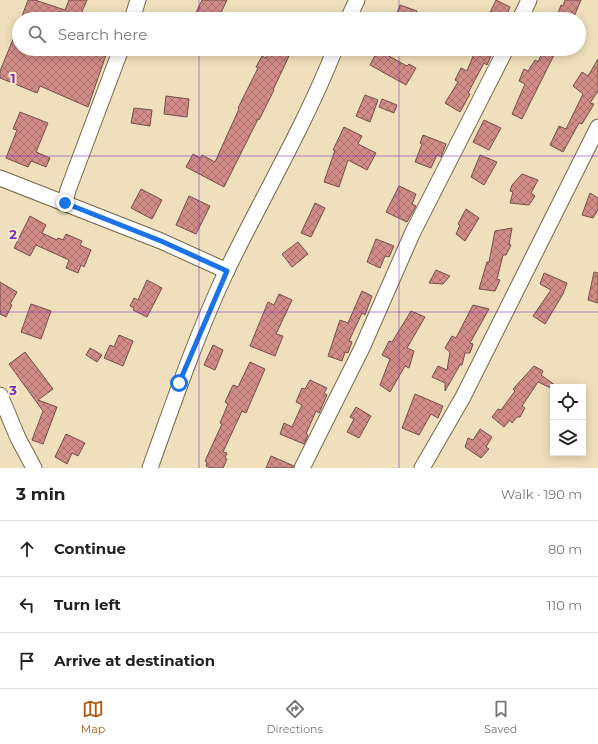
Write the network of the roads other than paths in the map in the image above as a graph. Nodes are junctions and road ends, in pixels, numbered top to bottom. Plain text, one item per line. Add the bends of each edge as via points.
1 (138, 0) edge
2 (357, 0) edge
3 (529, 0) edge
4 (134, 12) edge
5 (351, 12) edge
6 (523, 12) edge
7 (118, 56) edge
8 (332, 56) edge
9 (502, 56) edge
10 (598, 127) edge
11 (0, 178) edge
12 (65, 203) junction
13 (227, 271) junction
14 (0, 395) edge
15 (34, 468) edge
16 (150, 468) edge
17 (302, 468) edge
18 (422, 468) edge

1 - 4 street
2 - 5 street
3 - 6 street
7 - 12 street
8 - 13 street via 316,96
9 - 17 street via 412,234 362,348
10 - 18 street via 466,390
11 - 12 street
12 - 13 street via 161,241
13 - 16 street via 179,383
14 - 15 street

